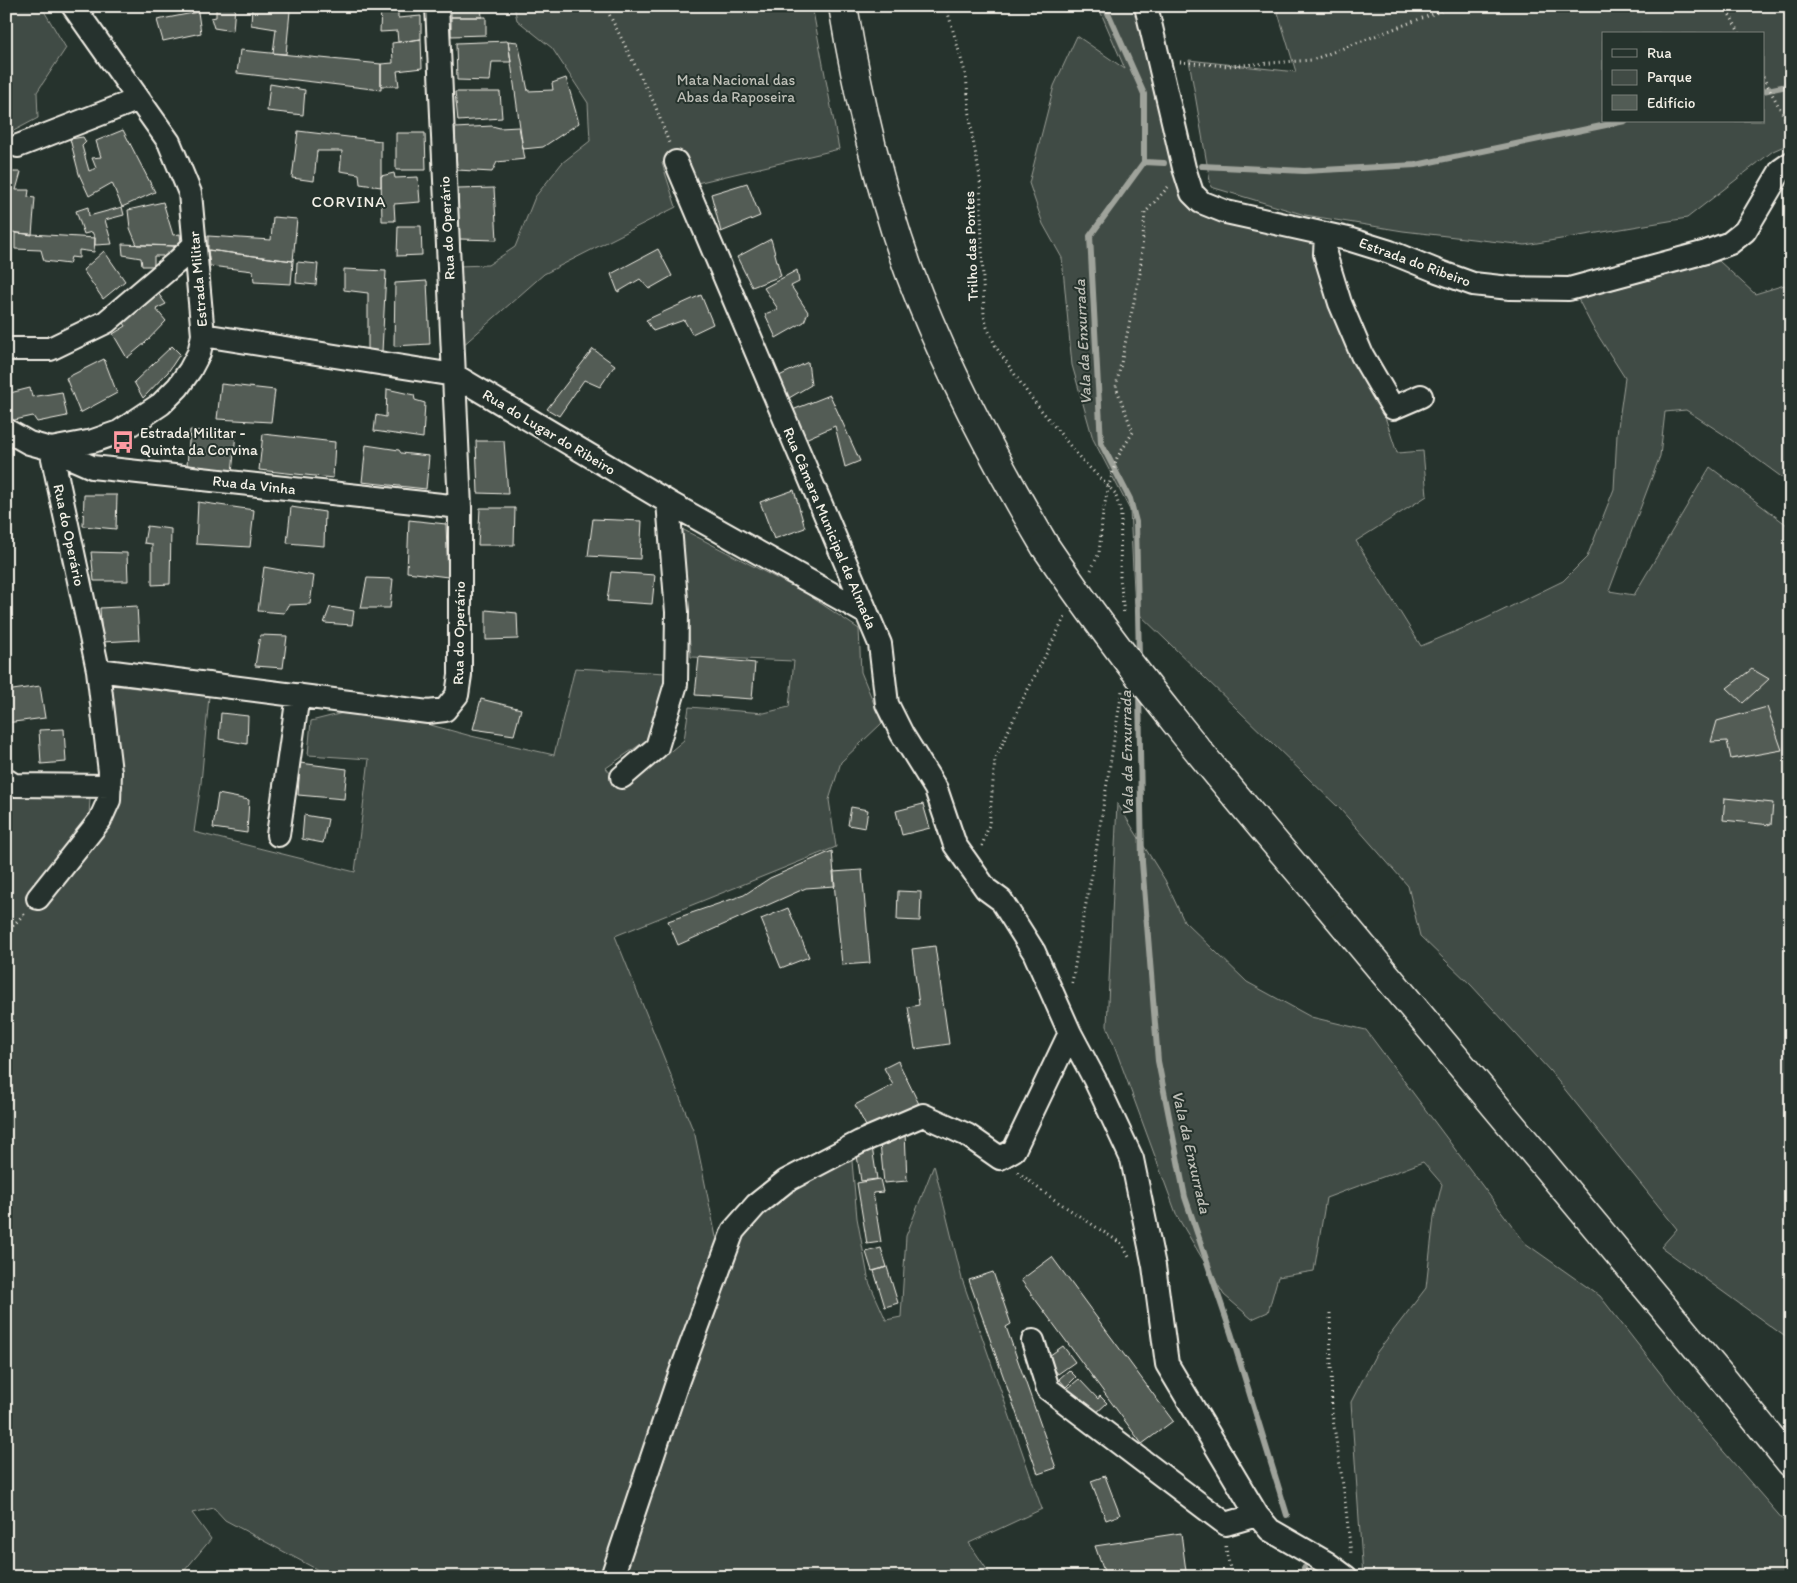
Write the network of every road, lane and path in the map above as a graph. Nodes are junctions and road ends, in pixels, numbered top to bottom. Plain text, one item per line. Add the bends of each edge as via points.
1 (73, 6) edge
2 (437, 6) edge
3 (605, 6) edge
4 (843, 6) edge
5 (946, 6) edge
6 (1146, 6) edge
7 (1454, 6) edge
8 (1725, 6) edge
9 (1739, 32) edge
10 (1160, 64) junction
11 (1764, 79) edge
12 (139, 99) junction
13 (1791, 129) edge
14 (18, 146) dead end
15 (676, 162) joint
16 (1791, 163) edge
17 (1184, 168) junction
18 (1326, 234) junction
19 (194, 245) junction
20 (203, 335) junction
21 (6, 349) edge
22 (454, 376) junction
23 (1421, 396) dead end
24 (6, 430) edge
25 (51, 449) junction
26 (1109, 485) junction
27 (668, 502) junction
28 (460, 507) junction
29 (1090, 570) dead end
30 (866, 613) junction
31 (1067, 614) dead end
32 (1124, 617) dead end
33 (98, 670) junction
34 (1122, 682) dead end
35 (298, 695) junction
36 (622, 777) dead end
37 (6, 780) edge
38 (110, 786) junction
39 (278, 835) dead end
40 (980, 881) junction
41 (38, 898) joint
42 (6, 933) edge
43 (1072, 989) dead end
44 (1070, 1033) junction
45 (1000, 1158) junction
46 (1131, 1262) dead end
47 (1330, 1313) dead end
48 (1033, 1341) dead end
49 (1791, 1463) edge
50 (1257, 1515) junction
51 (1226, 1524) junction
52 (612, 1577) edge
53 (1232, 1577) edge
54 (1346, 1577) edge

1 - 12 street, Estrada Militar
2 - 22 street, Rua do Operário
3 - 15 path via 655,105
4 - 49 main road, bridge via 861,104 909,270 959,388 1010,487 1045,546 1116,646 1225,785
5 - 26 path, Trilho das Pontes via 966,76 980,177 987,327 1010,370 1029,395 1080,458
6 - 10 street, Estrada do Ribeiro
7 - 10 path via 1312,60 1228,66 1178,62
8 - 9 path
10 - 17 street, Estrada do Ribeiro
11 - 13 path
12 - 14 street
12 - 19 street, Estrada Militar via 169,142 190,193
15 - 30 street, Rua Câmara Municipal de Almada
16 - 18 street, Estrada do Ribeiro via 1781,170 1745,231 1730,243 1569,289 1473,284 1390,252
17 - 18 street, Estrada do Ribeiro via 1192,193 1201,202 1226,212
17 - 26 path via 1145,213 1140,273 1116,387 1133,432 1117,458
18 - 23 street via 1325,254 1340,303 1362,355 1393,408
19 - 20 street, Estrada Militar
19 - 21 street via 106,322 50,349
20 - 22 street, Rua do Lugar do Ribeiro
20 - 25 street, Estrada Militar via 199,353 190,370 161,404 119,432
22 - 27 street, Rua do Lugar do Ribeiro
22 - 28 street, Rua do Operário
24 - 25 street, Estrada Militar via 29,443
25 - 28 street, Rua da Vinha via 92,467
25 - 33 street, Rua do Operário
26 - 29 path via 1099,553
26 - 32 path via 1121,513 1120,577
27 - 30 street, Rua do Lugar do Ribeiro
27 - 36 street via 677,612 676,684 657,747
28 - 35 street, Rua do Operário via 460,675 458,695 446,710 428,712
30 - 40 street, Rua Câmara Municipal de Almada via 880,644 887,704 936,789 955,845
31 - 40 path via 995,760
33 - 35 street, Rua do Operário
33 - 38 street
34 - 43 path
35 - 39 street
37 - 38 street via 14,785
38 - 41 street via 109,800 100,820
40 - 44 street, Rua Câmara Municipal de Almada via 1000,900 1034,952
41 - 42 path
44 - 45 street via 1014,1150
44 - 50 street, Rua Câmara Municipal de Almada via 1132,1159 1154,1266 1167,1364
45 - 46 path via 1043,1192 1122,1244
45 - 52 street via 967,1135 924,1115 860,1142 786,1181 756,1205 734,1231 678,1380
47 - 54 path via 1332,1413 1351,1555
48 - 51 street via 1048,1389
50 - 51 street
50 - 54 street, Rua Câmara Municipal de Almada via 1270,1530
51 - 53 path via 1226,1555

